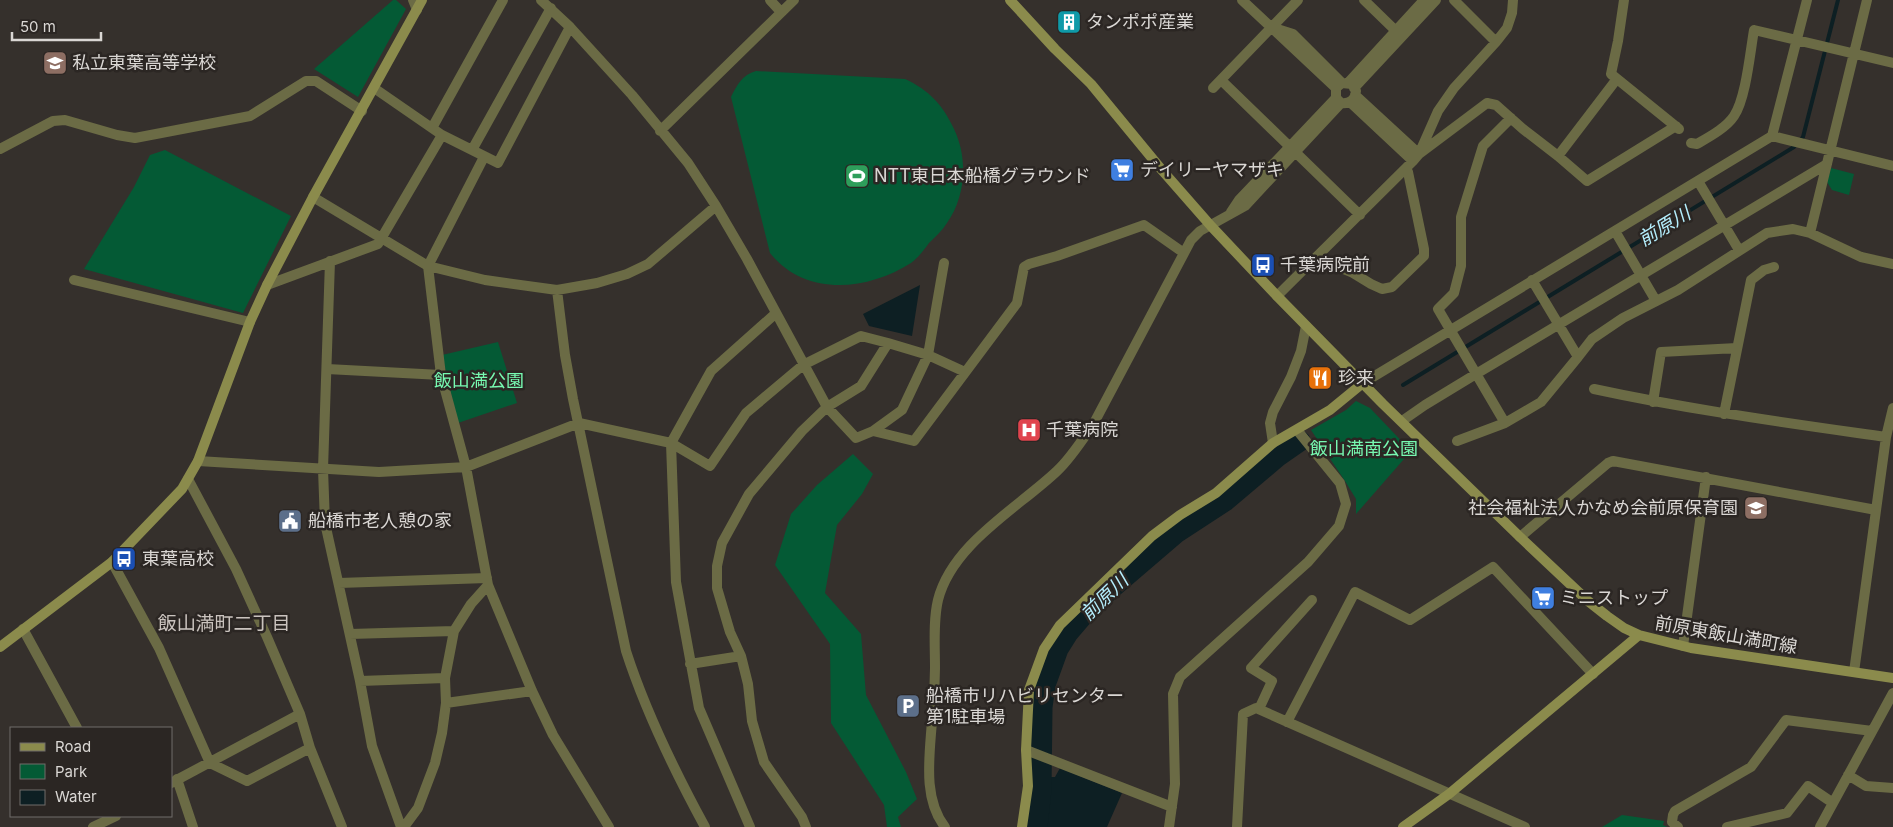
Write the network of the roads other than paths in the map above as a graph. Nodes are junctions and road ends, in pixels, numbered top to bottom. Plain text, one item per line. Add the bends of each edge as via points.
1 (422, 0) edge
2 (503, 0) edge
3 (541, 0) edge
4 (770, 0) edge
5 (794, 0) edge
6 (1010, 0) edge
7 (1242, 0) edge
8 (1298, 0) edge
9 (1364, 0) edge
10 (1424, 0) edge
11 (1436, 0) edge
12 (1454, 0) edge
13 (1513, 0) edge
14 (1624, 0) edge
15 (1807, 0) edge
16 (1867, 0) edge
17 (415, 5) edge
18 (550, 8) junction
19 (781, 12) junction
20 (570, 27) junction
21 (1271, 27) junction
22 (1399, 34) junction
23 (1797, 40) junction
24 (1496, 42) junction
25 (1854, 54) junction
26 (1893, 64) edge
27 (1221, 80) junction
28 (1616, 80) junction
29 (374, 88) junction
30 (1213, 88) dead end
31 (1345, 92) junction
32 (362, 111) junction
33 (1510, 118) junction
34 (432, 128) junction
35 (660, 130) junction
36 (442, 135) junction
37 (1772, 136) junction
38 (1691, 143) dead end
39 (0, 149) edge
40 (1293, 149) junction
41 (472, 150) junction
42 (1830, 150) junction
43 (1558, 156) junction
44 (484, 157) junction
45 (1412, 161) junction
46 (1827, 164) junction
47 (1893, 165) edge
48 (1698, 181) junction
49 (314, 196) junction
50 (716, 206) junction
51 (1360, 215) junction
52 (1724, 225) junction
53 (1211, 226) junction
54 (1615, 231) junction
55 (1810, 233) junction
56 (383, 238) junction
57 (1739, 250) junction
58 (1184, 253) junction
59 (1317, 258) junction
60 (330, 262) junction
61 (944, 263) dead end
62 (1893, 264) edge
63 (428, 266) junction
64 (1774, 267) dead end
65 (1641, 275) junction
66 (74, 280) dead end
67 (1532, 280) junction
68 (267, 285) junction
69 (558, 290) junction
70 (1277, 296) junction
71 (1656, 301) junction
72 (775, 314) junction
73 (250, 322) junction
74 (1558, 325) junction
75 (1306, 326) junction
76 (1451, 330) junction
77 (888, 343) junction
78 (1737, 348) junction
79 (928, 355) junction
80 (1578, 357) junction
81 (803, 364) junction
82 (327, 369) junction
83 (966, 372) junction
84 (1476, 374) junction
85 (441, 375) junction
86 (1363, 383) junction
87 (1594, 389) dead end
88 (1654, 402) junction
89 (827, 407) junction
90 (1893, 408) edge
91 (1724, 414) junction
92 (1402, 421) junction
93 (579, 423) junction
94 (1505, 423) junction
95 (1298, 430) junction
96 (873, 431) junction
97 (1886, 437) junction
98 (1457, 441) dead end
99 (672, 443) junction
100 (1272, 443) junction
101 (198, 461) junction
102 (466, 467) junction
103 (323, 469) junction
104 (1706, 478) junction
105 (188, 480) junction
106 (1876, 510) junction
107 (1520, 537) junction
108 (112, 562) junction
109 (488, 582) junction
110 (339, 583) junction
111 (1312, 600) dead end
112 (23, 629) junction
113 (454, 631) junction
114 (350, 634) junction
115 (1639, 635) junction
116 (1683, 646) junction
117 (0, 647) edge
118 (741, 656) junction
119 (690, 664) junction
120 (1854, 672) junction
121 (1593, 674) junction
122 (445, 678) junction
123 (1893, 678) edge
124 (360, 681) junction
125 (532, 691) junction
126 (1893, 693) edge
127 (446, 703) junction
128 (1259, 709) junction
129 (300, 714) junction
130 (1287, 722) junction
131 (76, 727) edge
132 (1872, 731) junction
133 (310, 748) junction
134 (1026, 750) junction
135 (210, 763) junction
136 (1848, 775) junction
137 (174, 781) edge
138 (1893, 788) edge
139 (1449, 794) junction
140 (1833, 803) junction
141 (1172, 807) junction
142 (114, 817) edge
143 (93, 827) edge
144 (193, 827) edge
145 (342, 827) edge
146 (402, 827) edge
147 (609, 827) edge
148 (706, 827) edge
149 (750, 827) edge
150 (806, 827) edge
151 (945, 827) edge
152 (1022, 827) edge
153 (1169, 827) edge
154 (1237, 827) edge
155 (1403, 827) edge
156 (1525, 827) edge
157 (1678, 827) edge
158 (1727, 827) edge
159 (1820, 827) edge

1 - 17 street
2 - 34 street
3 - 18 street
4 - 19 street
5 - 19 street
6 - 53 street, 前原東飯山満町線 via 1091,84
7 - 21 street
8 - 21 street
9 - 22 street
10 - 22 street
11 - 22 street
12 - 24 street
13 - 24 street via 1507,28
14 - 28 street via 1611,74
15 - 23 street
16 - 25 street
17 - 29 street
18 - 20 street
18 - 41 street
19 - 35 street
20 - 35 street
20 - 44 street via 498,163
21 - 27 street
21 - 31 street
22 - 31 street
23 - 25 street
23 - 37 street
23 - 38 street via 1754,30 1741,100 1733,118 1710,137 1697,144
24 - 45 street via 1454,88
25 - 26 street
25 - 42 street
27 - 30 street
27 - 40 street
28 - 43 street
28 - 43 street via 1677,127 1587,181
29 - 32 street
29 - 34 street
31 - 40 street
31 - 45 street
32 - 39 street via 316,81 306,81 250,116 136,138 64,120 53,121
32 - 49 street
33 - 43 street
33 - 45 street via 1496,105 1487,103
33 - 76 street via 1483,146 1461,217 1462,266 1454,293 1438,309
34 - 36 street
35 - 50 street via 688,162
36 - 41 street
36 - 56 street
37 - 42 street
37 - 48 street
40 - 51 street
40 - 53 street via 1245,206
41 - 44 street
42 - 46 street
42 - 47 street
44 - 63 street
45 - 51 street
45 - 59 street via 1408,172 1424,256 1392,287 1382,289
46 - 52 street
46 - 55 street
48 - 52 street
48 - 54 street
49 - 56 street
49 - 68 street
50 - 69 street via 648,264 620,276
50 - 72 street
51 - 59 street
52 - 57 street
52 - 65 street
53 - 58 street via 1200,231
53 - 70 street, 前原東飯山満町線
54 - 65 street
54 - 67 street
55 - 57 street via 1793,229 1767,233
55 - 62 street via 1861,257
56 - 60 street via 378,244
56 - 63 street
57 - 71 street
58 - 83 street via 1144,225 1029,264 1024,267 1017,303
58 - 151 street via 1094,423 1079,445 1058,470 963,552 941,590 935,623 930,784 935,810
59 - 70 street
60 - 68 street
60 - 82 street
61 - 79 street
63 - 69 street via 485,280
63 - 85 street
64 - 78 street via 1751,280
65 - 71 street
65 - 74 street
66 - 73 street
67 - 74 street
67 - 76 street
68 - 73 street
69 - 93 street via 565,355
70 - 75 street, 前原東飯山満町線
71 - 80 street via 1592,339
72 - 81 street
72 - 99 street via 711,371
73 - 101 street
74 - 80 street
74 - 84 street
75 - 86 street, 前原東飯山満町線
75 - 100 street via 1301,351 1273,412 1270,423
76 - 84 street
76 - 86 street
77 - 79 street
77 - 81 street via 861,336
77 - 89 street via 861,386
78 - 88 street via 1661,352
78 - 91 street
79 - 83 street
79 - 96 street via 902,410
80 - 94 street via 1541,402
81 - 89 street
81 - 99 street via 746,413 710,466
82 - 85 street
82 - 103 street
83 - 96 street via 914,441
84 - 92 street
84 - 94 street
85 - 102 street
86 - 92 street, 前原東飯山満町線
86 - 95 street via 1330,410
87 - 88 street
88 - 91 street
89 - 96 street via 856,438
89 - 118 street via 765,474 722,543 717,588
90 - 97 street
91 - 97 street
92 - 107 street, 前原東飯山満町線
93 - 99 street
93 - 102 street
93 - 148 street via 626,651 672,766
94 - 98 street
95 - 100 street
95 - 141 street via 1340,483 1346,504 1339,526 1308,562 1180,677 1173,694 1175,784
97 - 106 street
99 - 119 street via 676,582
100 - 134 street via 1216,492 1152,536 1060,625 1044,649 1030,690
101 - 103 street
101 - 105 street
102 - 103 street via 379,472
102 - 109 street
103 - 110 street via 325,523
104 - 106 street
104 - 107 street via 1608,463
104 - 116 street
105 - 108 street via 175,498
105 - 129 street via 236,569
106 - 120 street
107 - 115 street, 前原東飯山満町線 via 1588,601
108 - 112 street
108 - 135 street via 159,648
109 - 110 street
109 - 113 street
109 - 125 street
110 - 114 street
111 - 128 street via 1252,668 1272,682
112 - 117 street
112 - 131 street
113 - 114 street
113 - 122 street
114 - 124 street
115 - 116 street, 前原東飯山満町線
115 - 121 street
116 - 120 street, 前原東飯山満町線
118 - 119 street
118 - 150 street via 752,721 764,762
119 - 149 street via 699,708
120 - 123 street, 前原東飯山満町線
121 - 130 street via 1493,568 1410,620 1355,592
121 - 139 street
122 - 124 street
122 - 127 street
124 - 146 street via 372,746
125 - 127 street
125 - 147 street via 553,735
126 - 132 street
127 - 146 street via 430,779 418,808
128 - 130 street
128 - 154 street via 1243,714
129 - 133 street
129 - 135 street
130 - 139 street
132 - 136 street
132 - 157 street via 1786,720 1751,767 1675,812 1671,819
133 - 135 street via 247,781
133 - 145 street
134 - 141 street
134 - 152 street via 1028,786
135 - 137 street
136 - 138 street via 1866,786
136 - 140 street
137 - 144 street
139 - 155 street
139 - 156 street
140 - 158 street via 1808,786 1787,812
140 - 159 street
141 - 153 street
142 - 143 street

